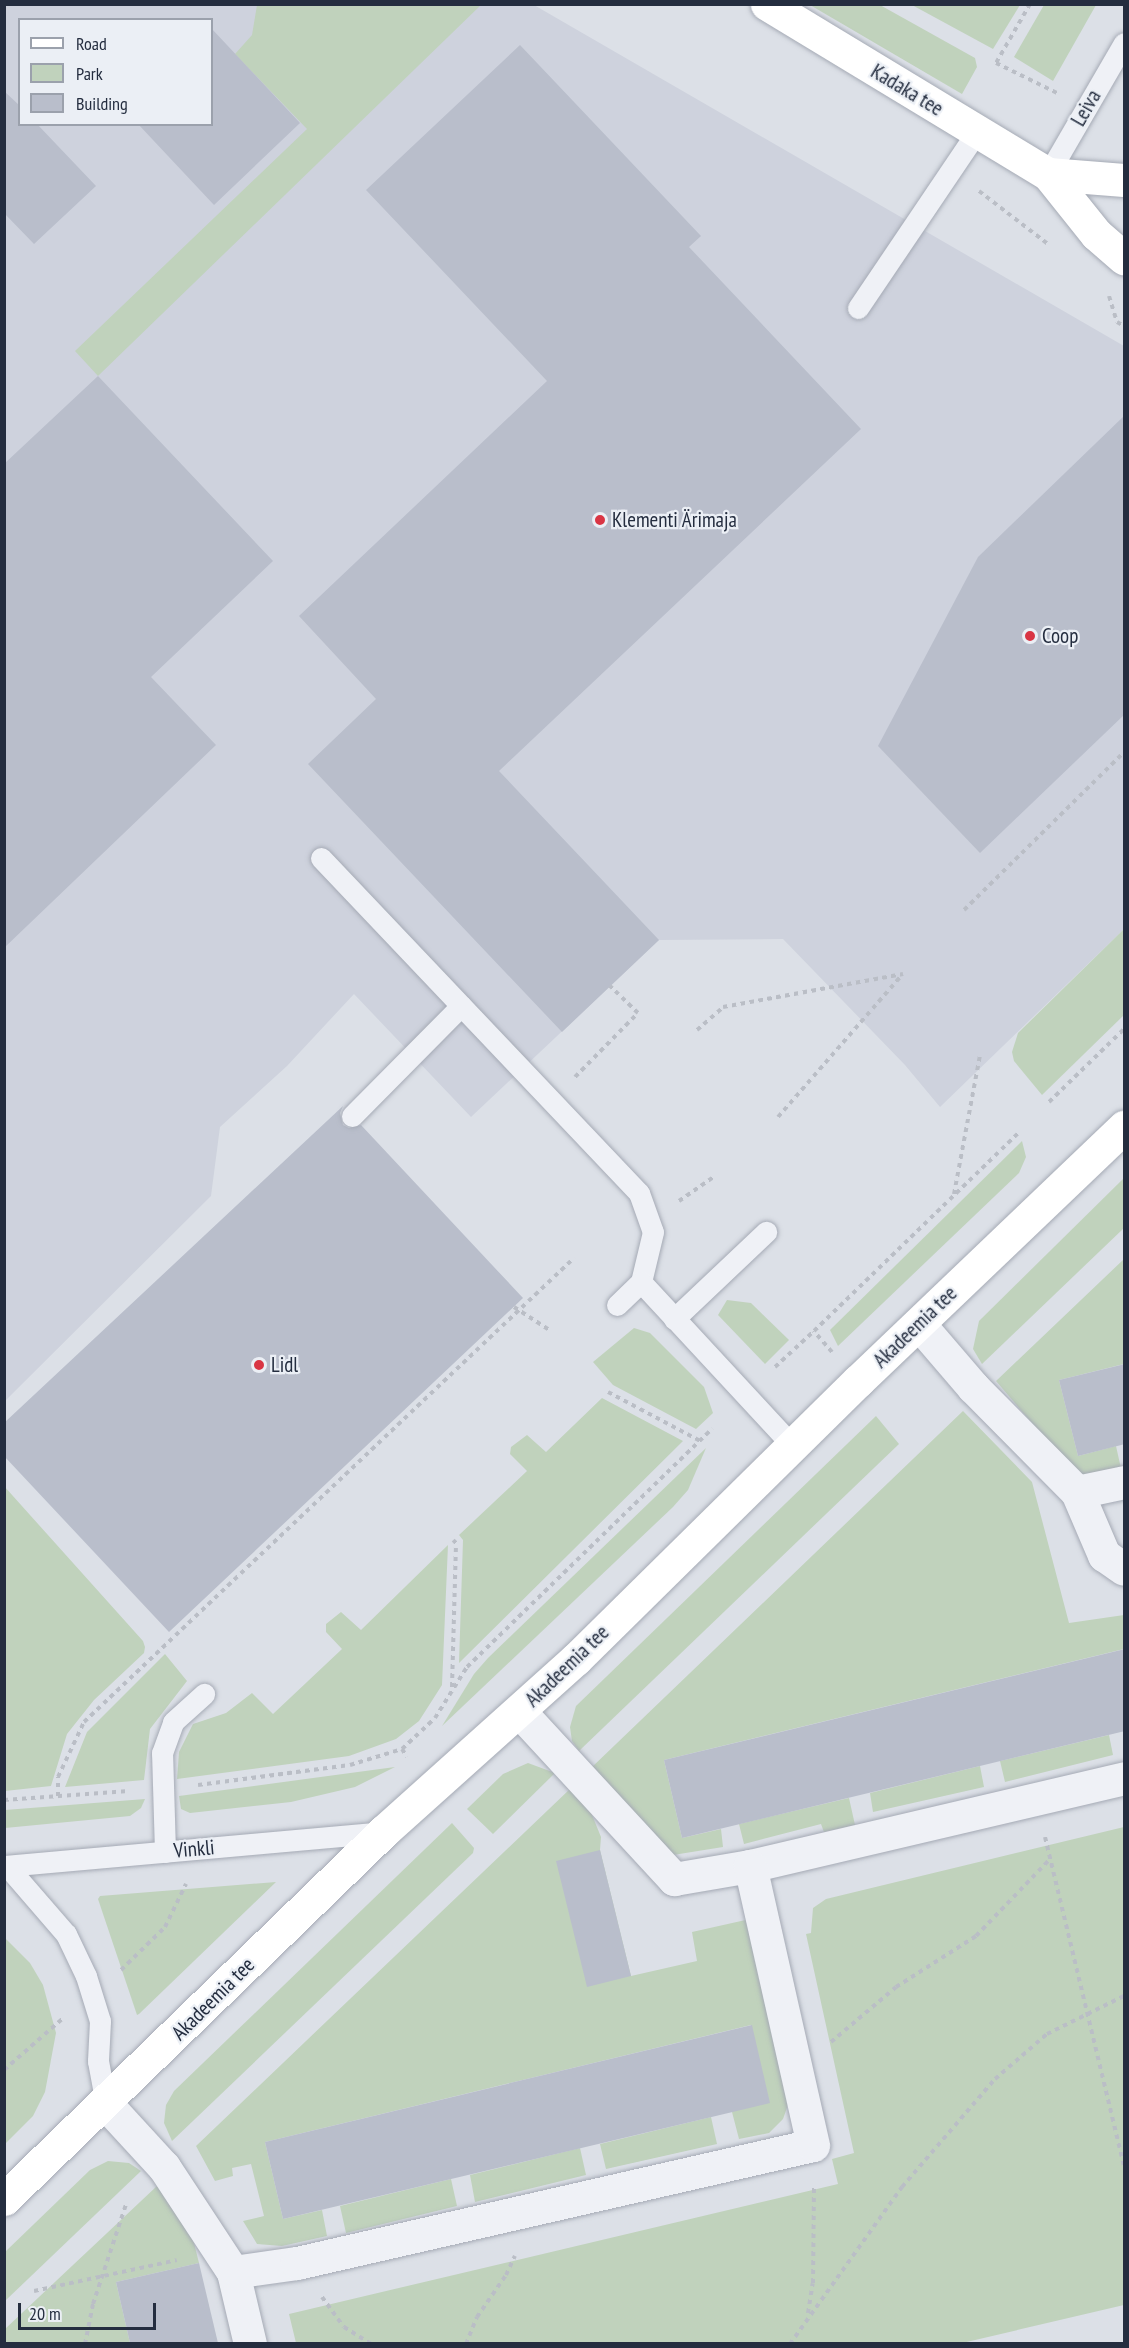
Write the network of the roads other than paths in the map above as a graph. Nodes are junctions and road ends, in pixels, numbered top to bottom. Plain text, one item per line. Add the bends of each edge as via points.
1 (767, 4) edge
2 (1125, 43) edge
3 (976, 133) junction
4 (1048, 174) junction
5 (1125, 180) edge
6 (1125, 258) edge
7 (858, 308) dead end
8 (321, 858) dead end
9 (461, 1006) junction
10 (352, 1116) dead end
11 (1125, 1126) edge
12 (766, 1232) dead end
13 (642, 1282) junction
14 (617, 1305) dead end
15 (674, 1319) junction
16 (919, 1324) junction
17 (792, 1445) junction
18 (1125, 1482) edge
19 (1077, 1492) junction
20 (1125, 1569) edge
21 (204, 1694) dead end
22 (519, 1711) junction
23 (1125, 1778) edge
24 (383, 1832) junction
25 (165, 1852) junction
26 (5, 1866) edge
27 (750, 1866) junction
28 (106, 2104) junction
29 (4, 2199) edge
30 (226, 2261) junction
31 (250, 2343) edge

1 - 3 main road, Kadaka tee
2 - 4 lane, Leiva
3 - 4 main road, Kadaka tee
3 - 7 lane
4 - 5 main road, Kadaka tee
4 - 6 main road, Kadaka tee via 1096,234
8 - 9 lane
9 - 10 lane
9 - 13 lane via 639,1193 653,1232
11 - 16 main road, Akadeemia tee
12 - 15 lane
13 - 14 lane
13 - 15 lane
15 - 17 lane
16 - 17 main road, Akadeemia tee
16 - 19 street via 973,1387
17 - 22 main road, Akadeemia tee
18 - 19 street
19 - 20 street via 1104,1555
21 - 25 lane via 173,1722 162,1753
22 - 24 main road, Akadeemia tee
22 - 27 street via 674,1879
23 - 27 street
24 - 25 lane, Vinkli
24 - 28 main road, Akadeemia tee
25 - 26 lane, Vinkli
26 - 28 lane via 66,1935 86,1976 100,2022 98,2061
27 - 30 street via 813,2145 297,2263
28 - 29 main road, Akadeemia tee
28 - 30 street via 164,2167
30 - 31 street

